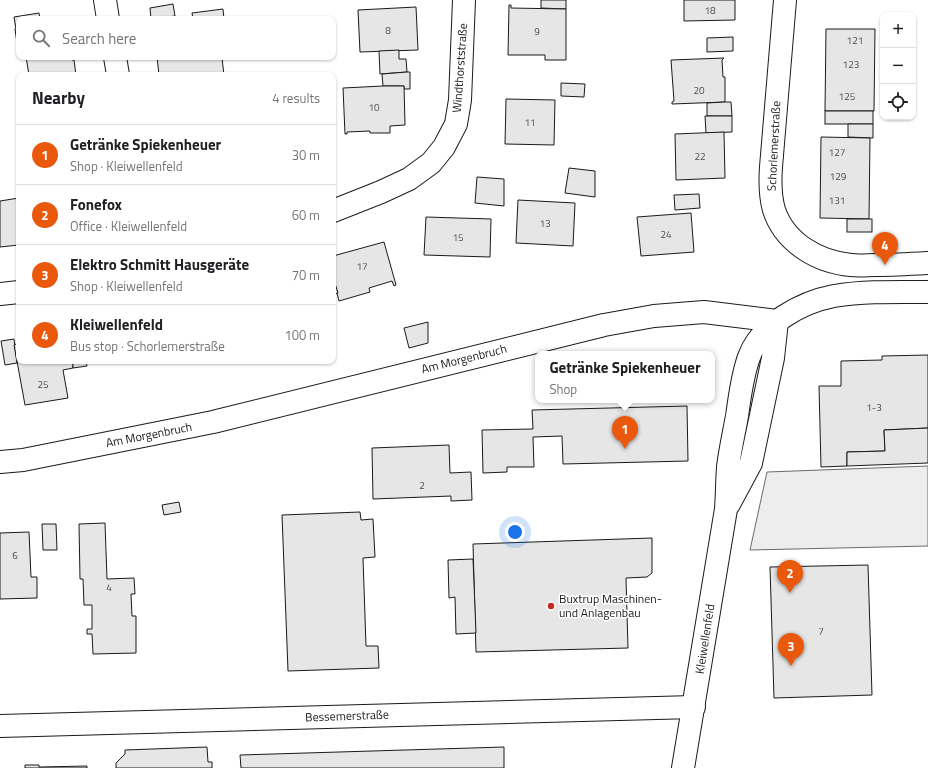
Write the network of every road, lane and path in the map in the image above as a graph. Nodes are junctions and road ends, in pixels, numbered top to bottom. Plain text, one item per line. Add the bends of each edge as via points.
1 (105, 0) edge
2 (464, 0) edge
3 (785, 0) edge
4 (108, 16) edge
5 (116, 60) edge
6 (118, 72) edge
7 (336, 210) edge
8 (928, 263) edge
9 (16, 292) edge
10 (928, 292) edge
11 (0, 294) edge
12 (777, 321) junction
13 (0, 462) edge
14 (694, 707) junction
15 (0, 726) edge
16 (683, 768) edge

1 - 4 street
2 - 7 street, Windthorststraße via 460,100 456,124 444,147 431,163 409,179
3 - 8 street, Schorlemerstraße via 770,190 774,210 782,228 812,255 833,263 853,266
5 - 6 street
9 - 11 street
10 - 12 street via 834,296 802,306
12 - 13 street, Am Morgenbruch via 704,312 654,316 604,325 213,422 23,460
12 - 14 street, Kleiwellenfeld via 761,337 749,355 744,372 728,467 726,509
14 - 15 street, Bessemerstraße
14 - 16 street, Kleiwellenfeld

